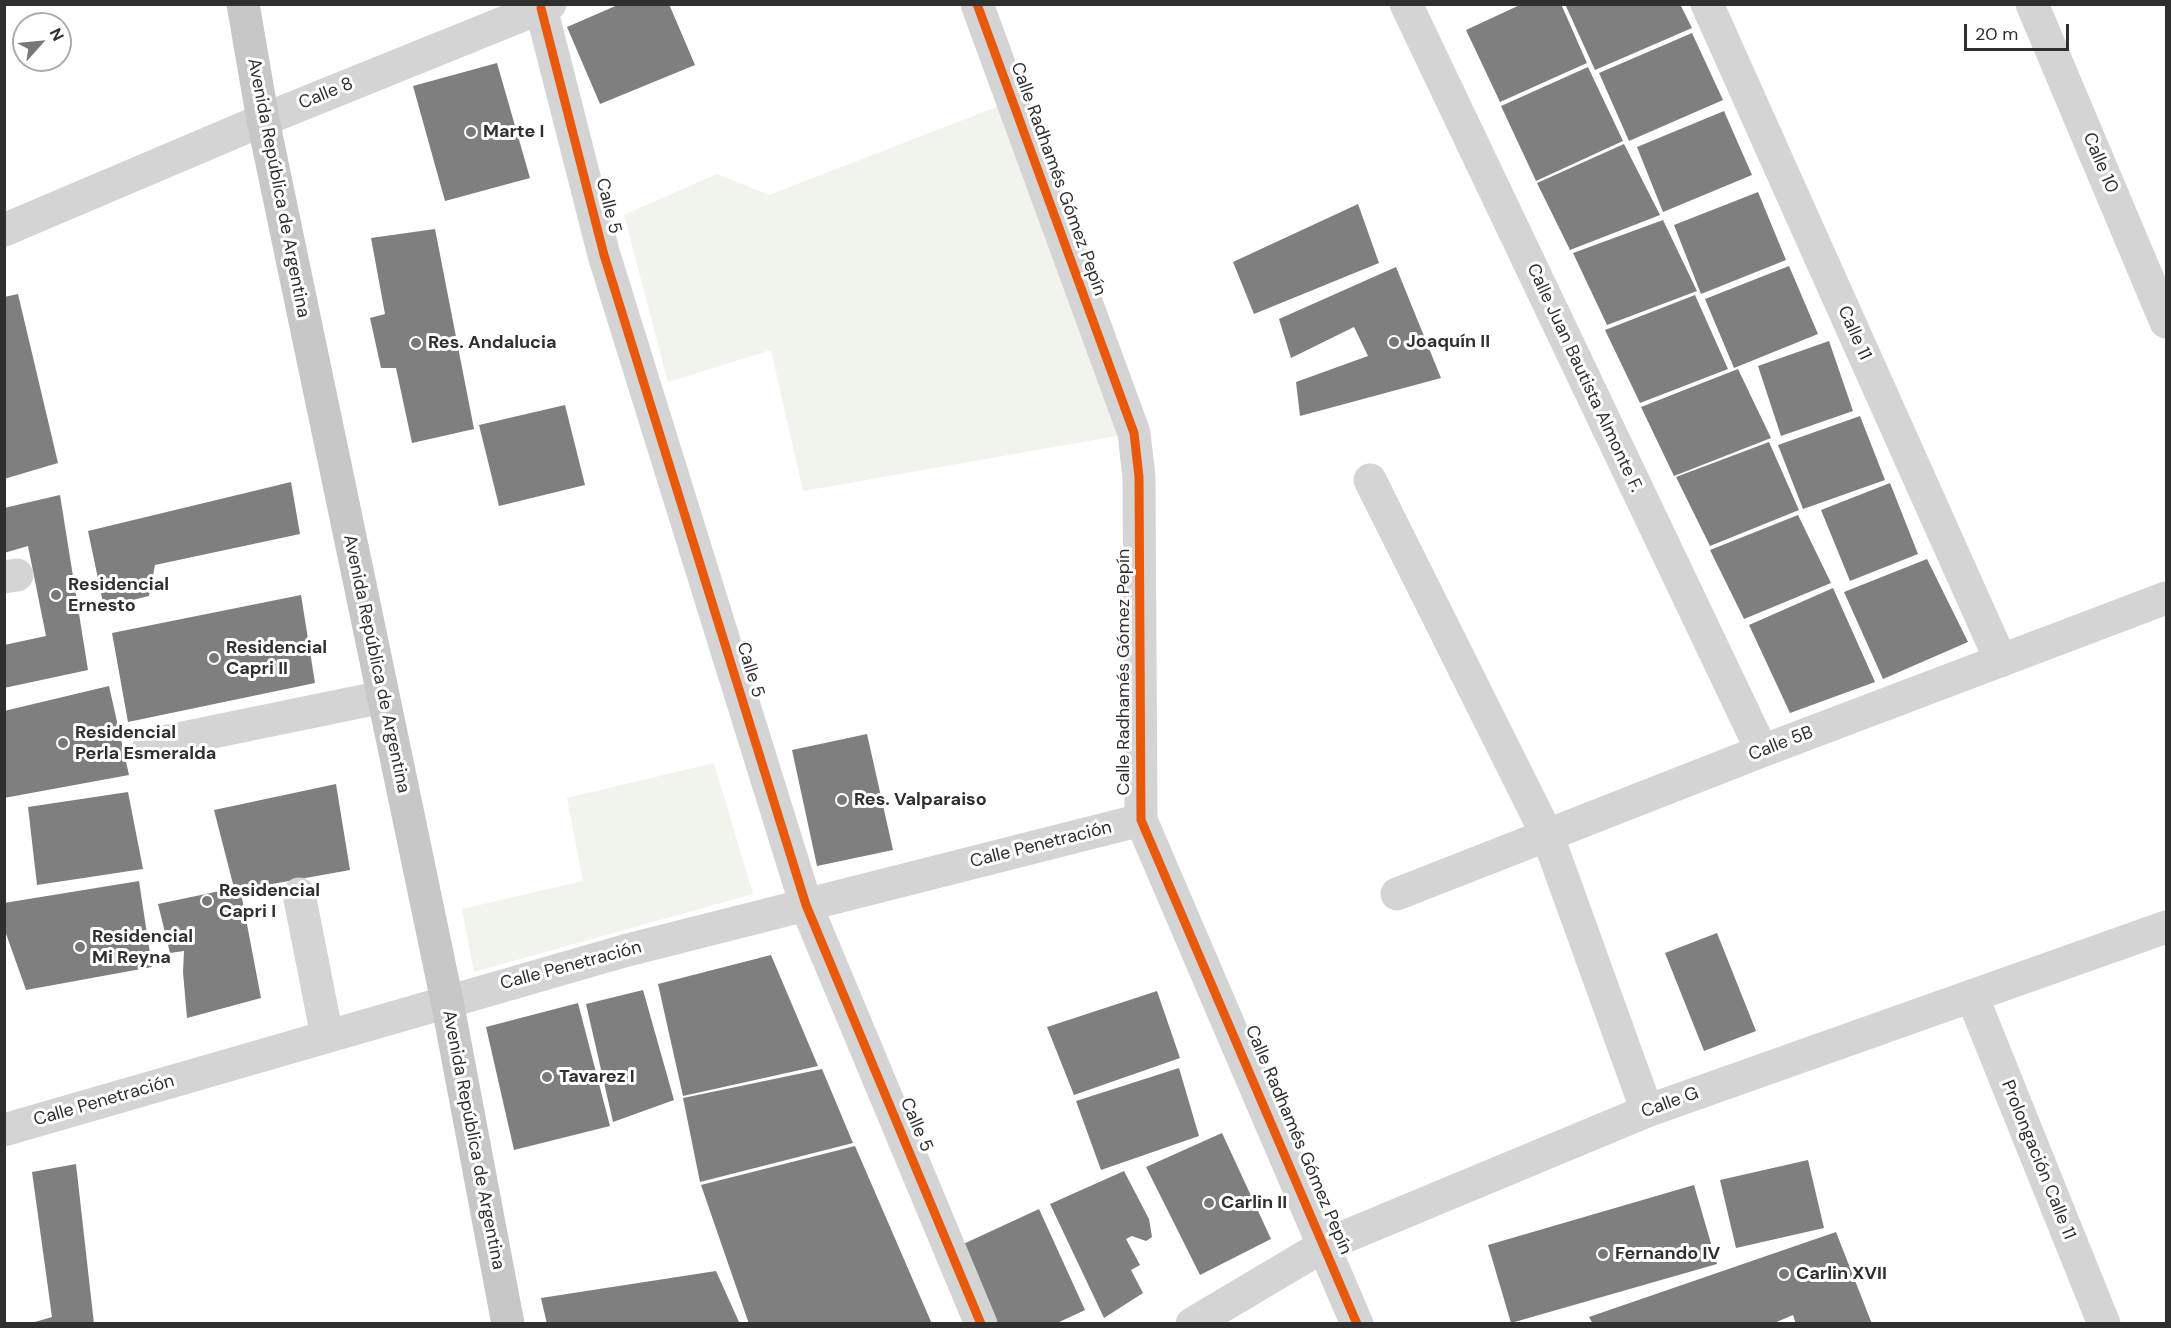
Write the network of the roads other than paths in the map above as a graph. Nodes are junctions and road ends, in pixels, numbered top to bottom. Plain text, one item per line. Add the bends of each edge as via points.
1 (243, 4) edge
2 (977, 4) edge
3 (1406, 4) edge
4 (1707, 4) edge
5 (2032, 4) edge
6 (546, 6) edge
7 (263, 120) junction
8 (4, 230) edge
9 (2160, 288) edge
10 (2166, 322) edge
11 (1370, 480) dead end
12 (2166, 598) edge
13 (2001, 661) junction
14 (383, 697) junction
15 (149, 745) dead end
16 (1762, 751) junction
17 (1142, 820) junction
18 (1548, 837) junction
19 (299, 894) dead end
20 (1397, 894) dead end
21 (806, 906) junction
22 (2166, 927) edge
23 (1972, 996) junction
24 (447, 1001) junction
25 (327, 1036) junction
26 (1647, 1111) junction
27 (4, 1130) edge
28 (1325, 1245) junction
29 (508, 1323) edge
30 (981, 1323) edge
31 (1192, 1323) edge
32 (1357, 1323) edge
33 (2104, 1323) edge

1 - 7 main road, Avenida República de Argentina
2 - 17 street, Calle Radhamés Gómez Pepín via 1134,433 1138,477
3 - 16 street, Calle Juan Bautista Almonte F.
4 - 13 street, Calle 11
5 - 9 street, Calle 10
6 - 7 street, Calle 8
6 - 21 street, Calle 5 via 603,255
7 - 8 street, Calle 8
7 - 14 main road, Avenida República de Argentina
9 - 10 street, Calle 10
11 - 18 street
12 - 13 street, Calle 5B
13 - 16 street, Calle 5B
14 - 15 street
14 - 24 main road, Avenida República de Argentina
16 - 18 street, Calle 5B
17 - 21 street, Calle Penetración
17 - 28 street, Calle Radhamés Gómez Pepín
18 - 20 street, Calle 5B
18 - 26 street
19 - 25 street
21 - 24 street, Calle Penetración via 624,951
21 - 30 street, Calle 5
22 - 23 street, Calle G
23 - 26 street, Calle G
23 - 33 street, Prolongación Calle 11
24 - 25 street, Calle Penetración
24 - 29 main road, Avenida República de Argentina
25 - 27 street, Calle Penetración
26 - 28 street, Calle G
28 - 31 street, Calle G
28 - 32 street, Calle Radhamés Gómez Pepín

